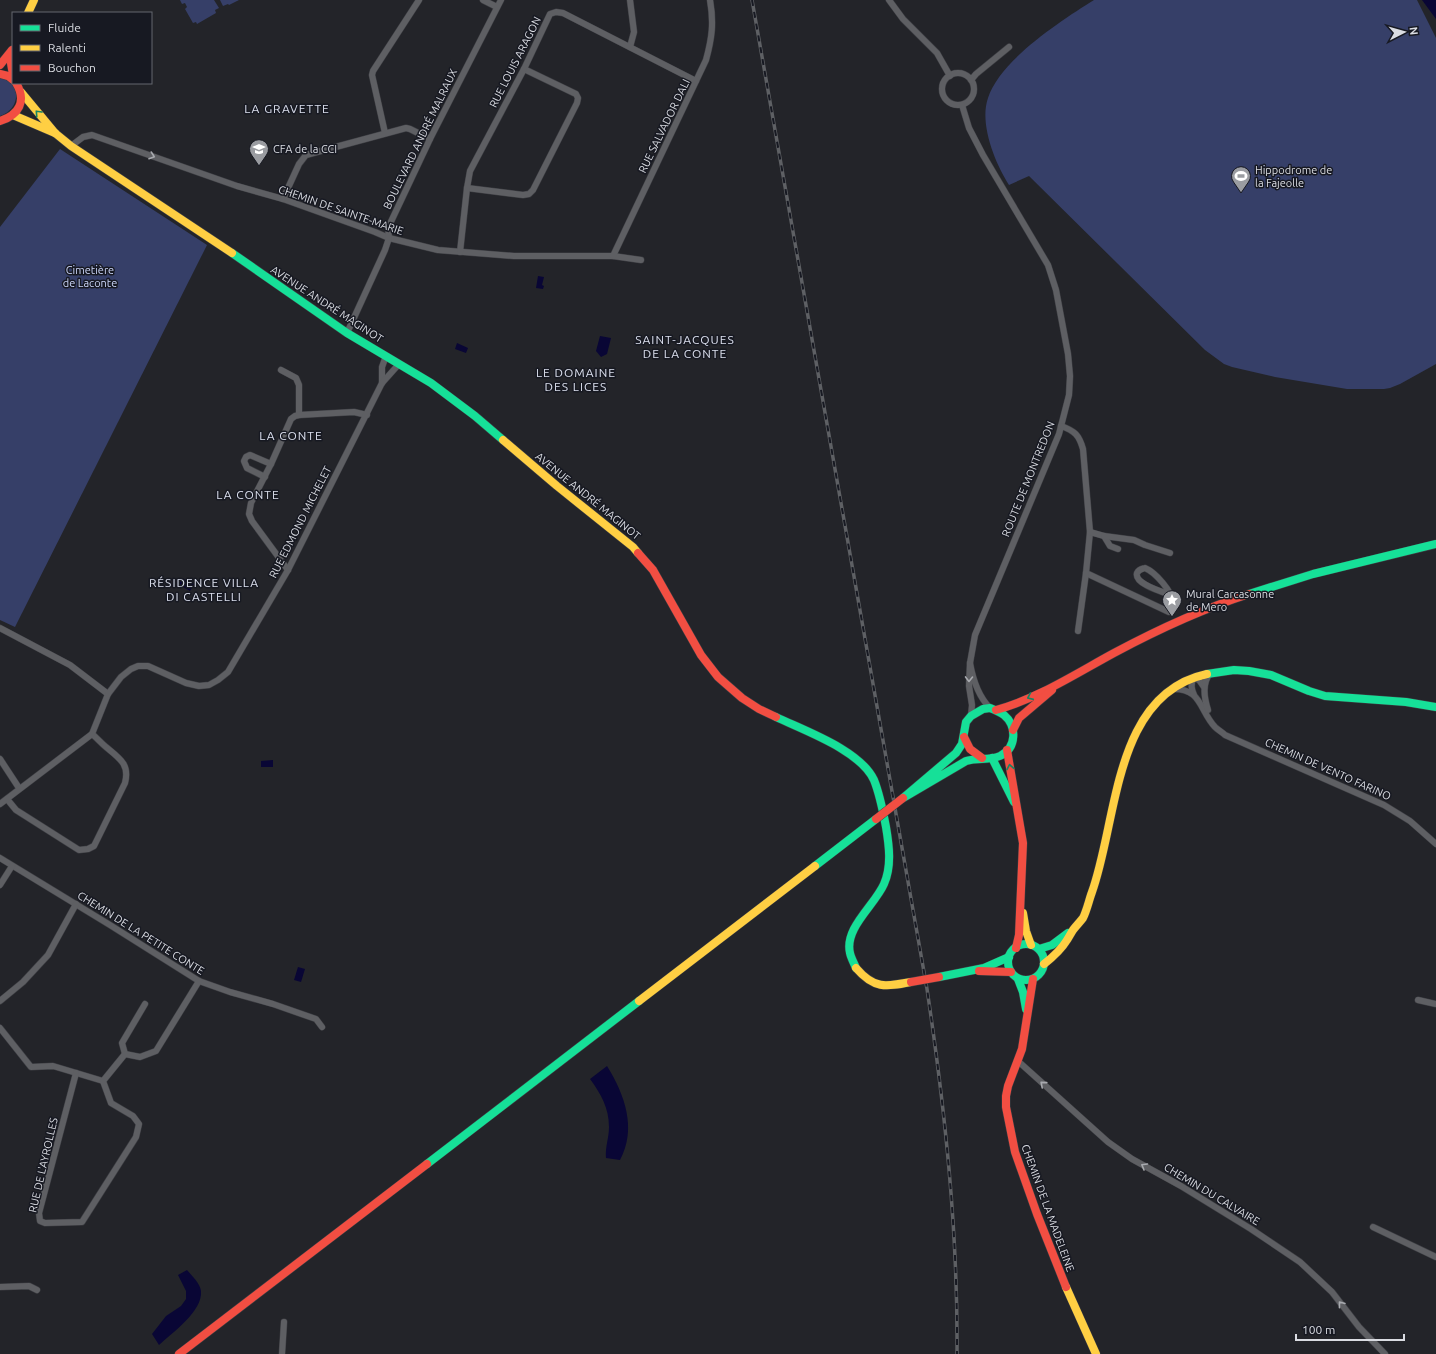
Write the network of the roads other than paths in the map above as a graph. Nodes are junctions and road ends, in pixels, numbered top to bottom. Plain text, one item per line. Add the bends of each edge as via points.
1 (34, 0) edge
2 (419, 0) edge
3 (483, 0) edge
4 (501, 0) edge
5 (630, 0) edge
6 (710, 0) edge
7 (889, 0) edge
8 (497, 7) junction
9 (28, 12) edge
10 (630, 47) junction
11 (1009, 47) dead end
12 (12, 49) edge
13 (0, 65) edge
14 (12, 68) edge
15 (524, 69) junction
16 (0, 74) edge
17 (950, 76) junction
18 (12, 79) edge
19 (971, 80) junction
20 (696, 81) junction
21 (17, 84) edge
22 (21, 92) junction
23 (962, 105) junction
24 (13, 116) junction
25 (0, 121) edge
26 (55, 133) junction
27 (386, 133) junction
28 (430, 139) junction
29 (71, 146) junction
30 (467, 188) junction
31 (283, 199) junction
32 (389, 238) junction
33 (460, 252) junction
34 (613, 256) junction
35 (641, 260) dead end
36 (347, 333) junction
37 (386, 356) junction
38 (399, 364) junction
39 (281, 370) dead end
40 (382, 370) junction
41 (391, 374) junction
42 (382, 382) junction
43 (299, 415) junction
44 (367, 415) junction
45 (1061, 426) junction
46 (271, 464) junction
47 (265, 477) junction
48 (1090, 532) junction
49 (1104, 536) junction
50 (1433, 544) edge
51 (1118, 548) dead end
52 (1170, 553) dead end
53 (288, 570) junction
54 (1086, 573) junction
55 (1170, 595) junction
56 (0, 628) edge
57 (1078, 630) dead end
58 (970, 663) junction
59 (1210, 672) junction
60 (1193, 678) junction
61 (1063, 682) junction
62 (1204, 687) junction
63 (1172, 690) junction
64 (108, 694) junction
65 (1194, 695) junction
66 (1436, 707) edge
67 (993, 709) junction
68 (971, 716) junction
69 (1210, 718) junction
70 (1014, 730) junction
71 (92, 734) junction
72 (964, 737) junction
73 (1007, 750) junction
74 (982, 758) junction
75 (992, 758) junction
76 (0, 759) edge
77 (19, 788) junction
78 (903, 798) junction
79 (7, 799) junction
80 (0, 804) edge
81 (1018, 812) junction
82 (1436, 844) edge
83 (0, 858) edge
84 (12, 866) junction
85 (0, 885) edge
86 (76, 904) junction
87 (1021, 908) junction
88 (1072, 931) junction
89 (1035, 947) junction
90 (1016, 948) junction
91 (1009, 957) junction
92 (1044, 964) junction
93 (976, 971) junction
94 (1011, 972) junction
95 (1018, 979) junction
96 (1033, 979) junction
97 (199, 981) junction
98 (1418, 1000) dead end
99 (0, 1001) edge
100 (145, 1004) dead end
101 (1436, 1004) edge
102 (1027, 1018) junction
103 (322, 1027) dead end
104 (0, 1028) edge
105 (125, 1054) junction
106 (1018, 1062) junction
107 (76, 1073) junction
108 (102, 1081) junction
109 (1373, 1227) dead end
110 (1436, 1257) edge
111 (0, 1287) edge
112 (37, 1290) dead end
113 (284, 1322) dead end
114 (180, 1354) edge
115 (282, 1354) edge
116 (1096, 1354) edge
117 (1385, 1354) edge

1 - 9 street
2 - 27 street via 373,70
3 - 8 street
4 - 8 street, BOULEVARD ANDRÉ MALRAUX
5 - 10 street via 634,32
6 - 20 street, RUE SALVADOR DALI via 713,28 711,45
7 - 17 street via 903,19 937,53
8 - 28 street, BOULEVARD ANDRÉ MALRAUX
10 - 15 street, RUE LOUIS ARAGON via 563,13 556,12 550,14
10 - 20 street, RUE LOUIS ARAGON
11 - 19 street
12 - 13 street
12 - 14 street
15 - 30 street, RUE LOUIS ARAGON via 470,171
15 - 30 street via 576,94 577,103 529,194
16 - 18 street
17 - 19 street via 962,74
17 - 23 street via 943,84 944,98 956,105
19 - 23 street via 973,94 971,99
20 - 34 street, RUE SALVADOR DALI
21 - 22 street, AVENUE ANDRÉ MAGINOT
22 - 24 street via 21,101
26 -> 22 street, AVENUE ANDRÉ MAGINOT
23 - 45 street, ROUTE DE MONTREDON via 969,128 983,155 1048,265 1056,290 1070,376 1069,395
24 - 25 street
24 - 26 street, AVENUE ANDRÉ MAGINOT
26 - 29 street, AVENUE ANDRÉ MAGINOT
27 - 28 street via 406,128
27 - 31 street via 306,155 299,164
28 - 32 street, BOULEVARD ANDRÉ MALRAUX via 388,228
29 -> 31 street, CHEMIN DE SAINTE-MARIE via 92,135 237,186
29 - 36 street, AVENUE ANDRÉ MAGINOT via 203,233
30 - 33 street, RUE LOUIS ARAGON
31 - 32 street, CHEMIN DE SAINTE-MARIE
32 - 33 street, CHEMIN DE SAINTE-MARIE via 438,250
32 - 36 street, BOULEVARD ANDRÉ MALRAUX
33 - 34 street, CHEMIN DE SAINTE-MARIE via 514,256
34 - 35 street, CHEMIN DE SAINTE-MARIE
36 - 37 street, AVENUE ANDRÉ MAGINOT
37 - 38 street, AVENUE ANDRÉ MAGINOT
37 - 40 street, RUE EDMOND MICHELET
38 - 41 street, RUE EDMOND MICHELET
38 - 93 street, AVENUE ANDRÉ MAGINOT, bridge via 438,387 634,547 653,570 702,655 718,677 742,698 759,709 842,749 862,764 873,779 880,798 889,844 889,862 884,884 858,922 850,941 850,954 856,968 869,981 892,986
39 - 43 street via 296,378 299,385
40 - 41 street
40 - 42 street, RUE EDMOND MICHELET
41 - 42 street, RUE EDMOND MICHELET
42 - 44 street, RUE EDMOND MICHELET
43 - 44 street via 354,412
43 - 46 street via 291,419
44 - 53 street, RUE EDMOND MICHELET
45 - 48 street via 1076,433 1083,449
45 - 58 street, ROUTE DE MONTREDON via 975,635
46 - 47 street
46 - 47 street via 250,455 244,461 247,468
47 - 53 street via 251,503 249,514
48 - 49 street
48 - 54 street
49 - 51 street via 1110,546
49 - 52 street via 1134,540
50 - 61 street via 1313,574 1234,599 1158,630
53 - 64 street, RUE EDMOND MICHELET via 228,672 218,680 209,685 199,686 148,666 138,666 121,677
54 - 55 street via 1169,612 1174,602
54 - 57 street
55 - 55 street via 1150,570 1139,570 1137,578 1141,582
56 - 64 street via 70,665
58 - 67 street via 974,681 984,702
58 -> 68 street, ROUTE DE MONTREDON
59 - 60 street
59 - 62 street
59 - 66 street via 1244,669 1264,673 1309,692 1327,696 1404,701
60 - 62 street via 1199,680
60 - 63 street
60 - 65 street via 1191,683
61 -> 67 street via 1007,707
61 - 70 street via 1027,710 1019,718
62 - 69 street, CHEMIN DE VENTO FARINO
63 - 65 street
63 - 88 street via 1155,704 1142,722 1125,757 1097,878 1083,917
64 - 71 street, RUE EDMOND MICHELET
65 - 69 street, CHEMIN DE VENTO FARINO
67 - 68 street via 983,709
67 - 70 street via 1008,718
68 - 72 street via 966,722
69 - 82 street, CHEMIN DE VENTO FARINO via 1225,735 1384,805 1410,821
70 - 73 street
71 - 77 street
71 - 79 street via 122,760 126,776 125,783 94,846 79,850 16,810
72 - 74 street via 970,750
72 - 78 street via 956,752
73 - 75 street
81 -> 73 street
74 - 75 street
74 - 78 street via 972,759
75 - 81 street
76 - 77 street
77 - 79 street
78 - 114 street, bridge
79 - 80 street
81 - 87 street via 1023,843
83 - 84 street, CHEMIN DE LA PETITE CONTE
84 - 85 street
84 - 86 street, CHEMIN DE LA PETITE CONTE
86 - 97 street, CHEMIN DE LA PETITE CONTE
86 - 99 street via 48,955 23,982
87 - 89 street via 1026,931
87 - 90 street
88 - 89 street via 1050,947
88 - 92 street via 1059,951
89 - 90 street via 1026,944
89 - 92 street via 1042,953
90 - 91 street
91 - 93 street
91 - 94 street
92 - 96 street via 1041,973
93 - 94 street
94 - 95 street
95 - 96 street
95 - 102 street
96 - 102 street
97 - 103 street, CHEMIN DE LA PETITE CONTE via 316,1019
97 - 105 street via 156,1051 140,1057
98 - 101 street
100 - 105 street via 122,1043
102 - 106 street, CHEMIN DE LA MADELEINE via 1026,1034
104 - 107 street via 31,1067 48,1065
105 - 108 street
106 - 116 street, CHEMIN DE LA MADELEINE via 1006,1096 1015,1152 1057,1266
117 -> 106 street, CHEMIN DU CALVAIRE via 1359,1327 1332,1292 1300,1262 1181,1186 1132,1159
107 - 108 street
107 - 108 street, RUE DE L'AYROLLES via 39,1213 40,1221 45,1223 82,1222 136,1137 139,1124 133,1116 111,1103
109 - 110 street
111 - 112 street via 29,1286
113 - 115 street

